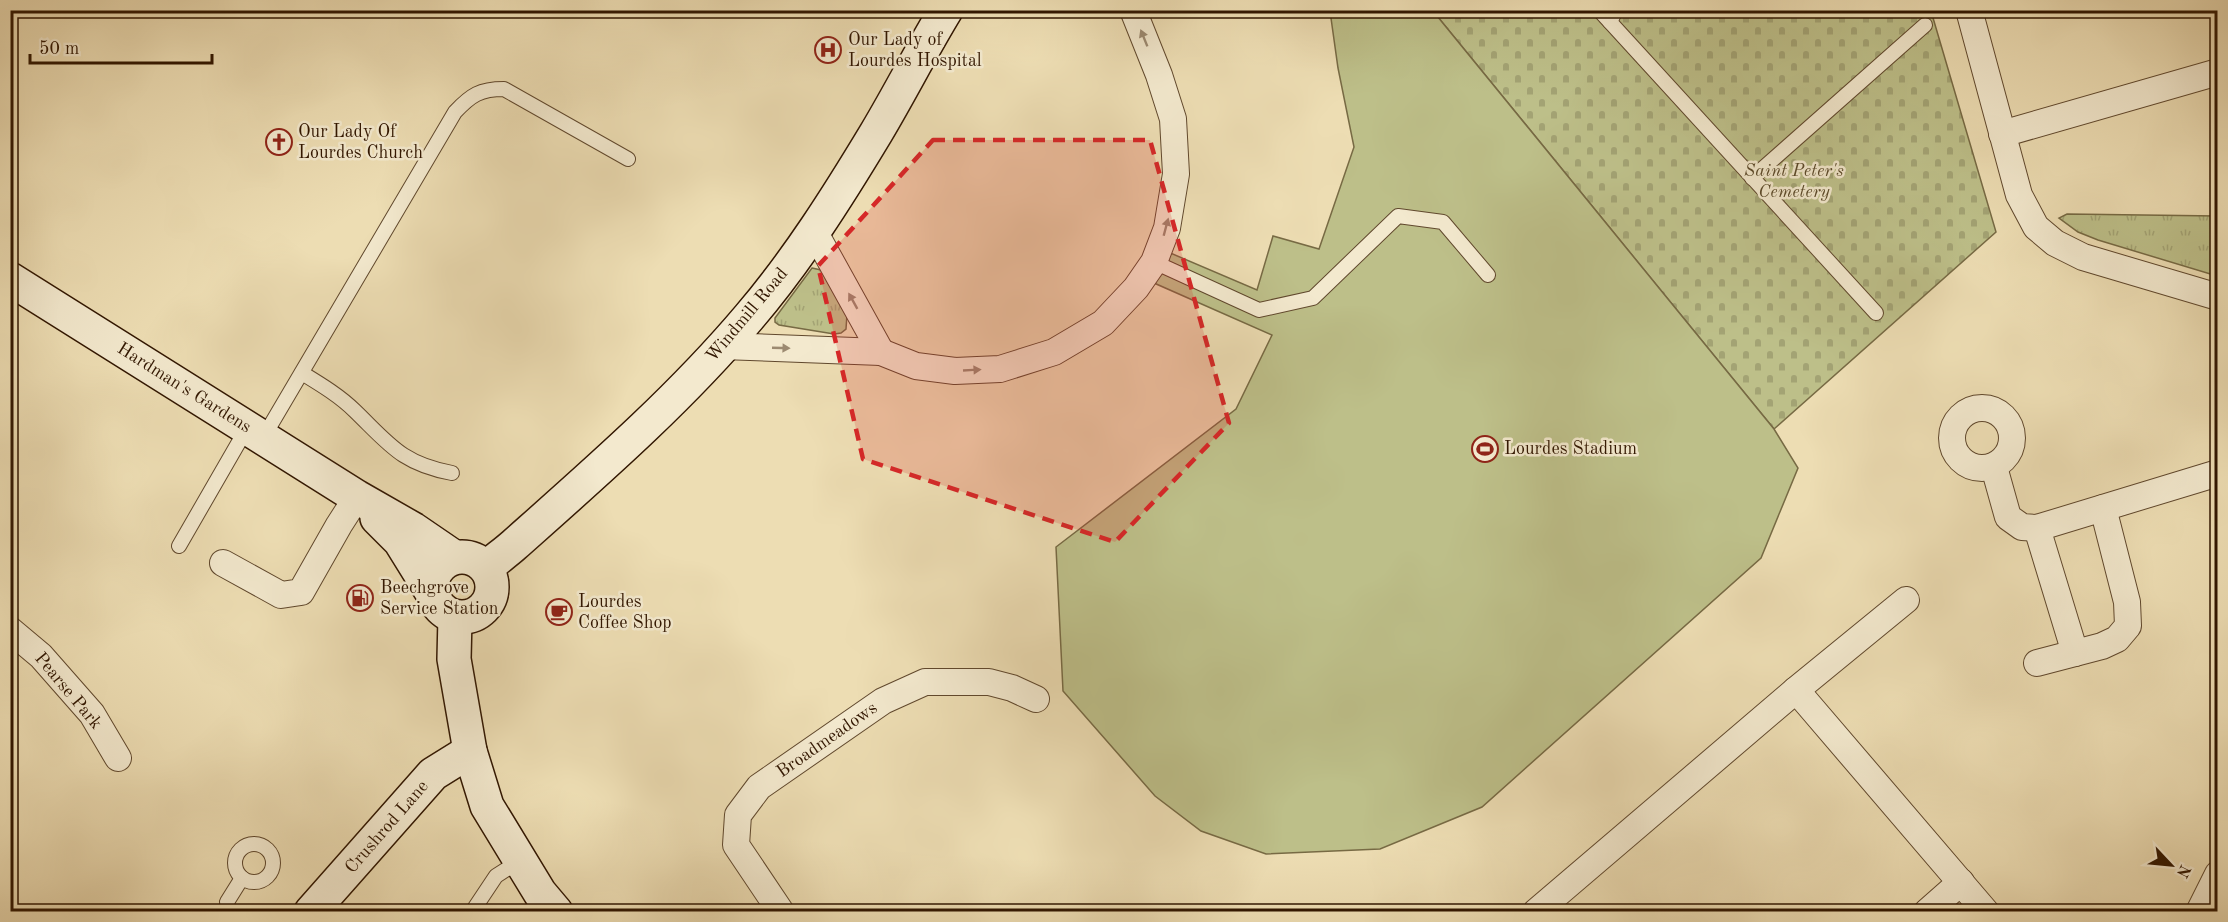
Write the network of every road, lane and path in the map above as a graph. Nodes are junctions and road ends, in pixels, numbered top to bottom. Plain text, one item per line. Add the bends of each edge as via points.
1 (946, 10) edge
2 (1133, 10) edge
3 (1599, 10) edge
4 (1969, 10) edge
5 (1613, 16) edge
6 (1924, 25) dead end
7 (2217, 72) edge
8 (2002, 134) junction
9 (628, 159) dead end
10 (1752, 178) junction
11 (814, 231) junction
12 (1154, 262) junction
13 (1488, 275) dead end
14 (10, 279) edge
15 (2217, 297) edge
16 (1875, 313) dead end
17 (722, 346) junction
18 (881, 352) junction
19 (302, 373) junction
20 (255, 433) junction
21 (1994, 466) dead end
22 (452, 473) dead end
23 (2217, 473) edge
24 (357, 497) junction
25 (2103, 508) junction
26 (2037, 528) junction
27 (179, 546) dead end
28 (454, 557) junction
29 (223, 563) dead end
30 (486, 568) junction
31 (431, 591) junction
32 (1906, 600) dead end
33 (455, 617) junction
34 (10, 630) edge
35 (2075, 653) junction
36 (2037, 663) dead end
37 (1796, 690) junction
38 (1036, 699) dead end
39 (470, 751) junction
40 (118, 758) dead end
41 (521, 860) junction
42 (2217, 874) edge
43 (242, 878) dead end
44 (1961, 882) junction
45 (321, 908) edge
46 (229, 912) edge
47 (472, 912) edge
48 (556, 912) edge
49 (782, 912) edge
50 (1536, 912) edge
51 (1927, 912) edge
52 (1986, 912) edge
53 (2199, 912) edge

1 - 11 main road, Windmill Road via 877,132
12 -> 2 street via 1167,228 1176,174 1173,119
3 - 5 lane
4 - 8 street
5 - 10 lane
6 - 10 lane
7 - 8 street
8 - 15 street via 2028,215 2055,243 2083,257
9 - 19 lane via 504,89 486,89 468,98 455,112
10 - 16 lane
11 - 17 main road, Windmill Road via 750,316
18 -> 11 street
12 - 13 lane via 1260,310 1313,298 1398,216 1443,222
18 -> 12 street via 916,366 955,371 1000,369 1054,352 1102,323 1136,288
14 - 20 main road, Hardman's Gardens
17 -> 18 street
17 - 30 main road, Windmill Road via 623,446
19 - 20 lane
19 - 22 lane via 354,410 400,453 420,464
20 - 24 main road, Hardman's Gardens
20 - 27 lane
21 - 26 street via 2008,517 2022,527
23 - 25 street
24 - 28 main road, Hardman's Gardens
24 - 29 street via 301,592 280,595
24 - 31 main road, Hardman's Gardens via 400,542
25 - 26 street
25 - 35 street via 2127,602 2128,626 2117,639
26 - 35 street
28 - 30 main road via 466,556
28 - 31 main road via 436,570
30 - 33 main road via 492,591 488,602 480,612
31 - 33 main road via 443,611
32 - 37 street
33 - 39 main road via 454,659
34 - 40 street, Pearse Park via 41,656 92,714
35 - 36 street
37 - 44 street
37 - 50 street
38 - 49 street, Broadmeadows via 989,682 925,682 883,701 759,787 738,815 736,845
39 - 41 main road via 487,806
39 - 45 main road, Crushrod Lane via 434,774
41 - 47 lane via 496,876
41 - 48 main road
42 - 53 street
43 - 46 lane via 227,902
44 - 51 street
44 - 52 street

